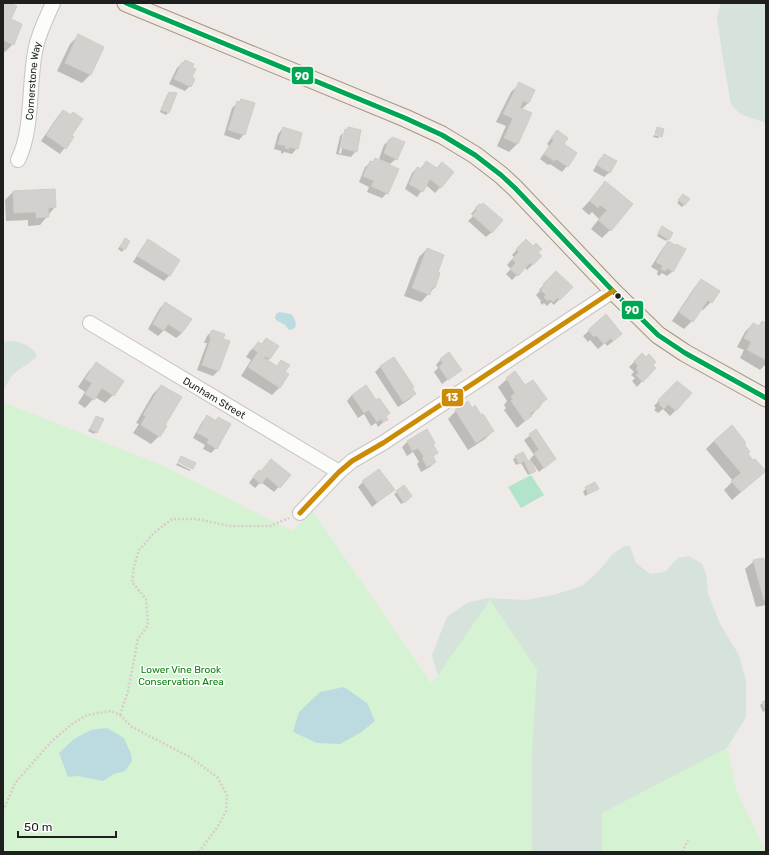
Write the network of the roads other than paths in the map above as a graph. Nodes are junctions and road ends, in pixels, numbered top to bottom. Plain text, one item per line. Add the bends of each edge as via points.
1 (52, 3) edge
2 (126, 3) edge
3 (18, 160) dead end
4 (612, 291) junction
5 (90, 323) dead end
6 (766, 398) edge
7 (339, 472) junction
8 (300, 513) road end

1 - 3 street, Cornerstone Way via 36,46 26,136
2 - 4 main road via 405,118 475,154 515,188
4 - 6 main road via 655,332 685,353
4 - 7 street
5 - 7 street, Dunham Street
7 - 8 street

